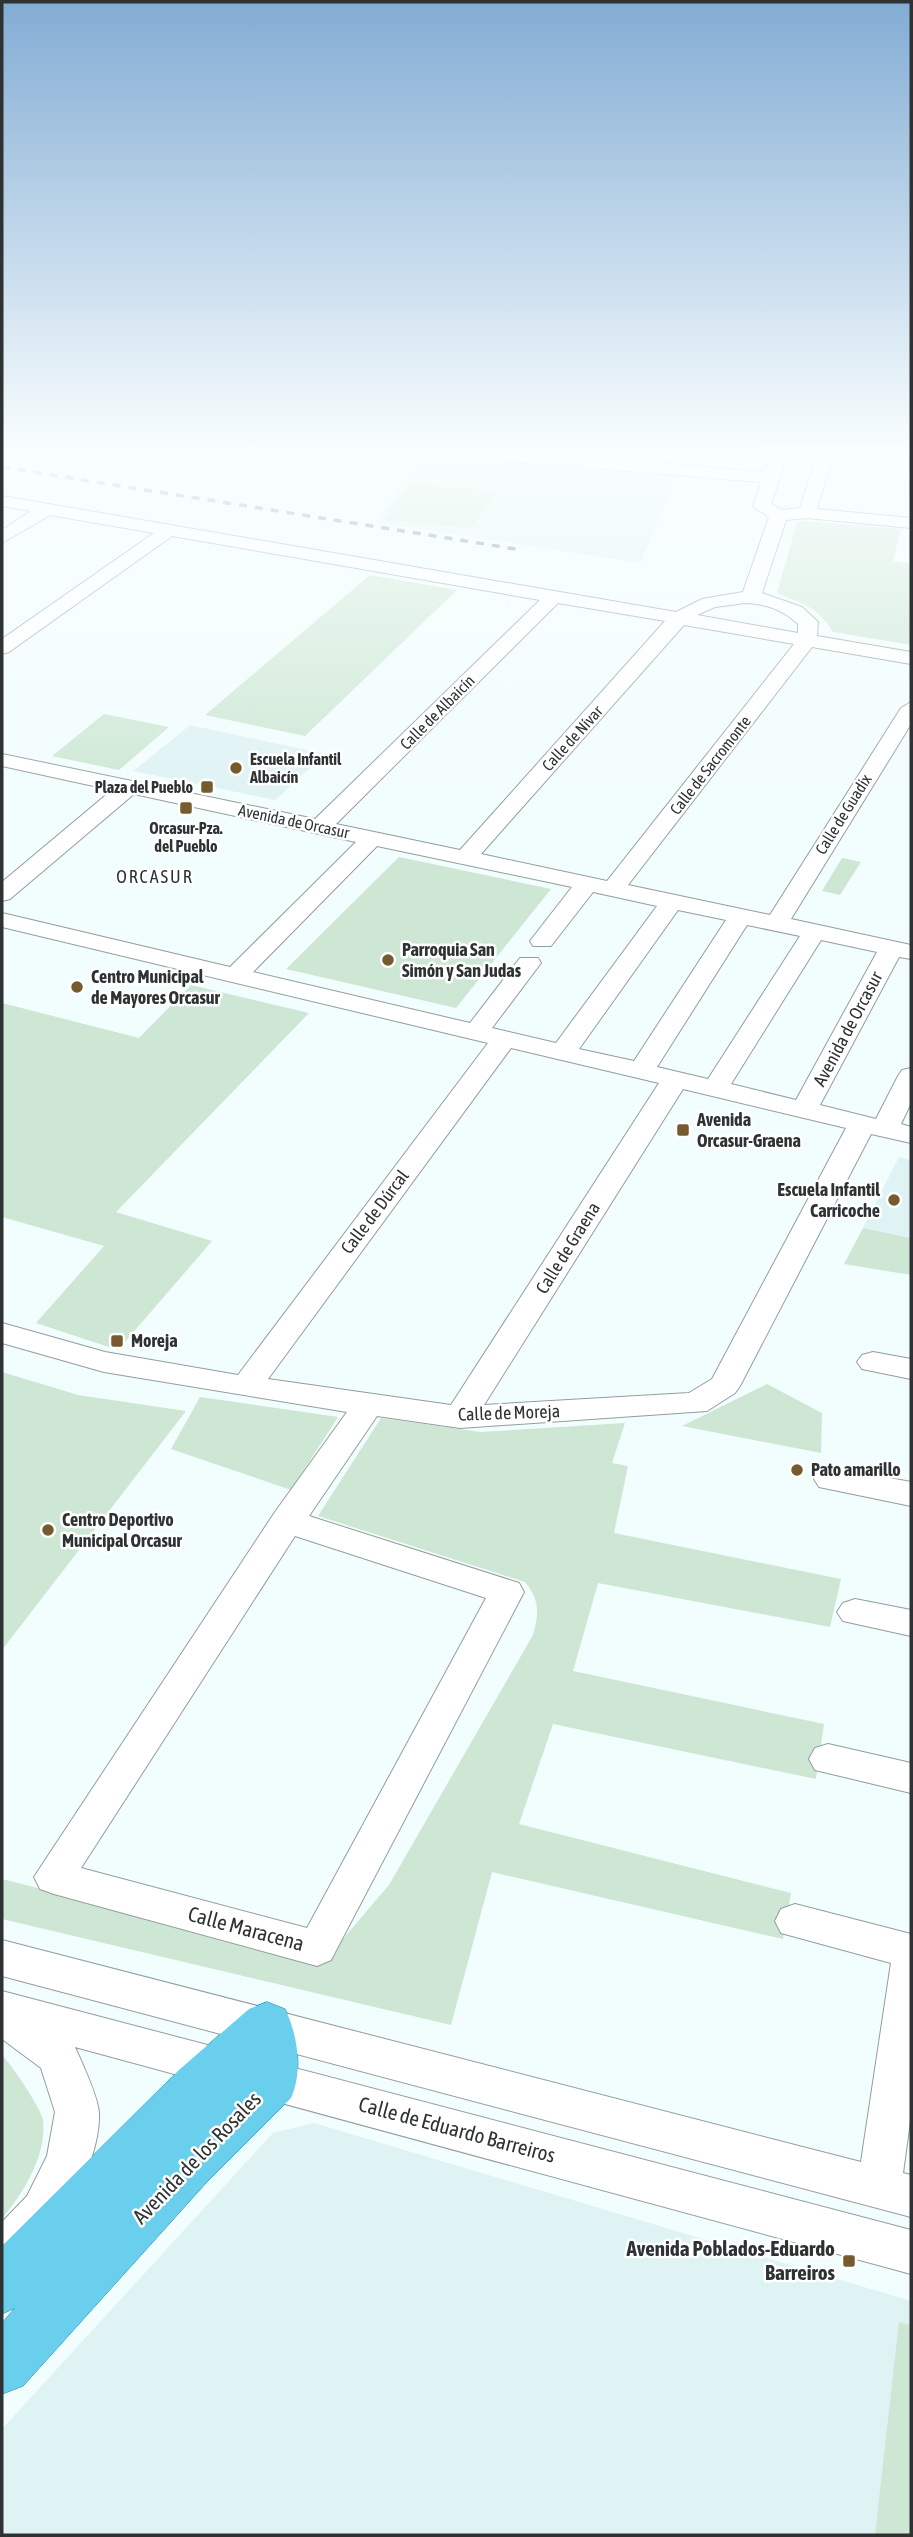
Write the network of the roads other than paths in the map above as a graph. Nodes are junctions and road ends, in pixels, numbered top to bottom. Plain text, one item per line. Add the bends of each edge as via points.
1 (116, 567) edge
2 (387, 567) edge
3 (761, 567) edge
4 (554, 596) junction
5 (751, 597) junction
6 (679, 618) junction
7 (807, 640) junction
8 (2, 648) edge
9 (911, 658) edge
10 (911, 708) edge
11 (2, 760) edge
12 (129, 787) junction
13 (320, 827) junction
14 (372, 838) junction
15 (465, 858) junction
16 (587, 884) junction
17 (613, 889) junction
18 (2, 894) edge
19 (672, 902) junction
20 (741, 915) junction
21 (2, 920) edge
22 (777, 923) junction
23 (815, 931) junction
24 (542, 941) dead end
25 (902, 949) edge
26 (529, 963) dead end
27 (236, 975) junction
28 (476, 1032) junction
29 (505, 1038) junction
30 (563, 1052) junction
31 (640, 1072) junction
32 (911, 1076) edge
33 (675, 1080) junction
34 (715, 1089) junction
35 (804, 1110) junction
36 (886, 1129) edge
37 (2, 1333) edge
38 (873, 1362) dead end
39 (911, 1369) edge
40 (246, 1387) junction
41 (369, 1404) junction
42 (460, 1417) junction
43 (831, 1479) dead end
44 (911, 1494) edge
45 (287, 1521) junction
46 (855, 1612) dead end
47 (911, 1623) edge
48 (828, 1759) dead end
49 (911, 1777) edge
50 (795, 1921) dead end
51 (911, 1951) edge
52 (2, 1958) edge
53 (911, 1965) edge
54 (2, 2012) edge
55 (267, 2025) junction
56 (216, 2067) junction
57 (272, 2081) junction
58 (895, 2191) edge
59 (911, 2252) edge
60 (2, 2254) edge
61 (2, 2286) edge
62 (2, 2365) edge

1 - 8 street
2 - 4 street
3 - 5 street
4 - 6 street
4 - 13 street, Calle de Albaicín
5 - 6 street, Calle de Nívar via 700,604
5 - 7 street via 801,614 808,622
6 - 7 street
6 - 15 street, Calle de Nívar
7 - 9 street
7 - 17 street, Calle de Sacromonte
10 - 22 street, Calle de Guadix
11 - 12 street, Avenida de Orcasur
12 - 13 street, Avenida de Orcasur
12 - 18 street
13 - 14 street, Avenida de Orcasur
14 - 15 street, Avenida de Orcasur
14 - 27 street
15 - 16 street, Avenida de Orcasur
16 - 17 street, Avenida de Orcasur
16 - 24 street
17 - 19 street, Avenida de Orcasur
19 - 20 street, Avenida de Orcasur
19 - 30 street
20 - 22 street, Avenida de Orcasur
20 - 31 street
21 - 27 street, Avenida de Orcasur
22 - 23 street, Avenida de Orcasur
23 - 25 street, Avenida de Orcasur
23 - 34 street
25 - 35 street, Avenida de Orcasur
26 - 28 street
27 - 28 street, Avenida de Orcasur
28 - 29 street, Avenida de Orcasur
29 - 30 street, Avenida de Orcasur
29 - 40 street, Calle de Dúrcal
30 - 31 street, Avenida de Orcasur
31 - 33 street, Avenida de Orcasur
32 - 36 street
33 - 34 street, Avenida de Orcasur
33 - 42 street, Calle de Graena
34 - 35 street, Avenida de Orcasur
35 - 36 street, Avenida de Orcasur
36 - 42 street, Calle de Moreja via 724,1386 696,1403
37 - 40 street, Calle de Moreja via 104,1362
38 - 39 street
40 - 41 street, Calle de Moreja
41 - 42 street, Calle de Moreja
41 - 45 street, Calle Maracena
43 - 44 street
45 - 45 street, Calle Maracena via 54,1877 317,1948 507,1592
46 - 47 street
48 - 49 street
50 - 51 street
52 - 55 street
53 - 58 street
54 - 56 street, Calle de Eduardo Barreiros
54 - 60 street via 58,2056 77,2112 69,2159 43,2211
55 - 56 main road
55 - 57 main road, Avenida de los Rosales
55 - 58 street
56 - 57 street, Calle de Eduardo Barreiros
56 - 61 main road
57 - 59 street, Calle de Eduardo Barreiros
57 - 62 main road, Avenida de los Rosales via 187,2165

